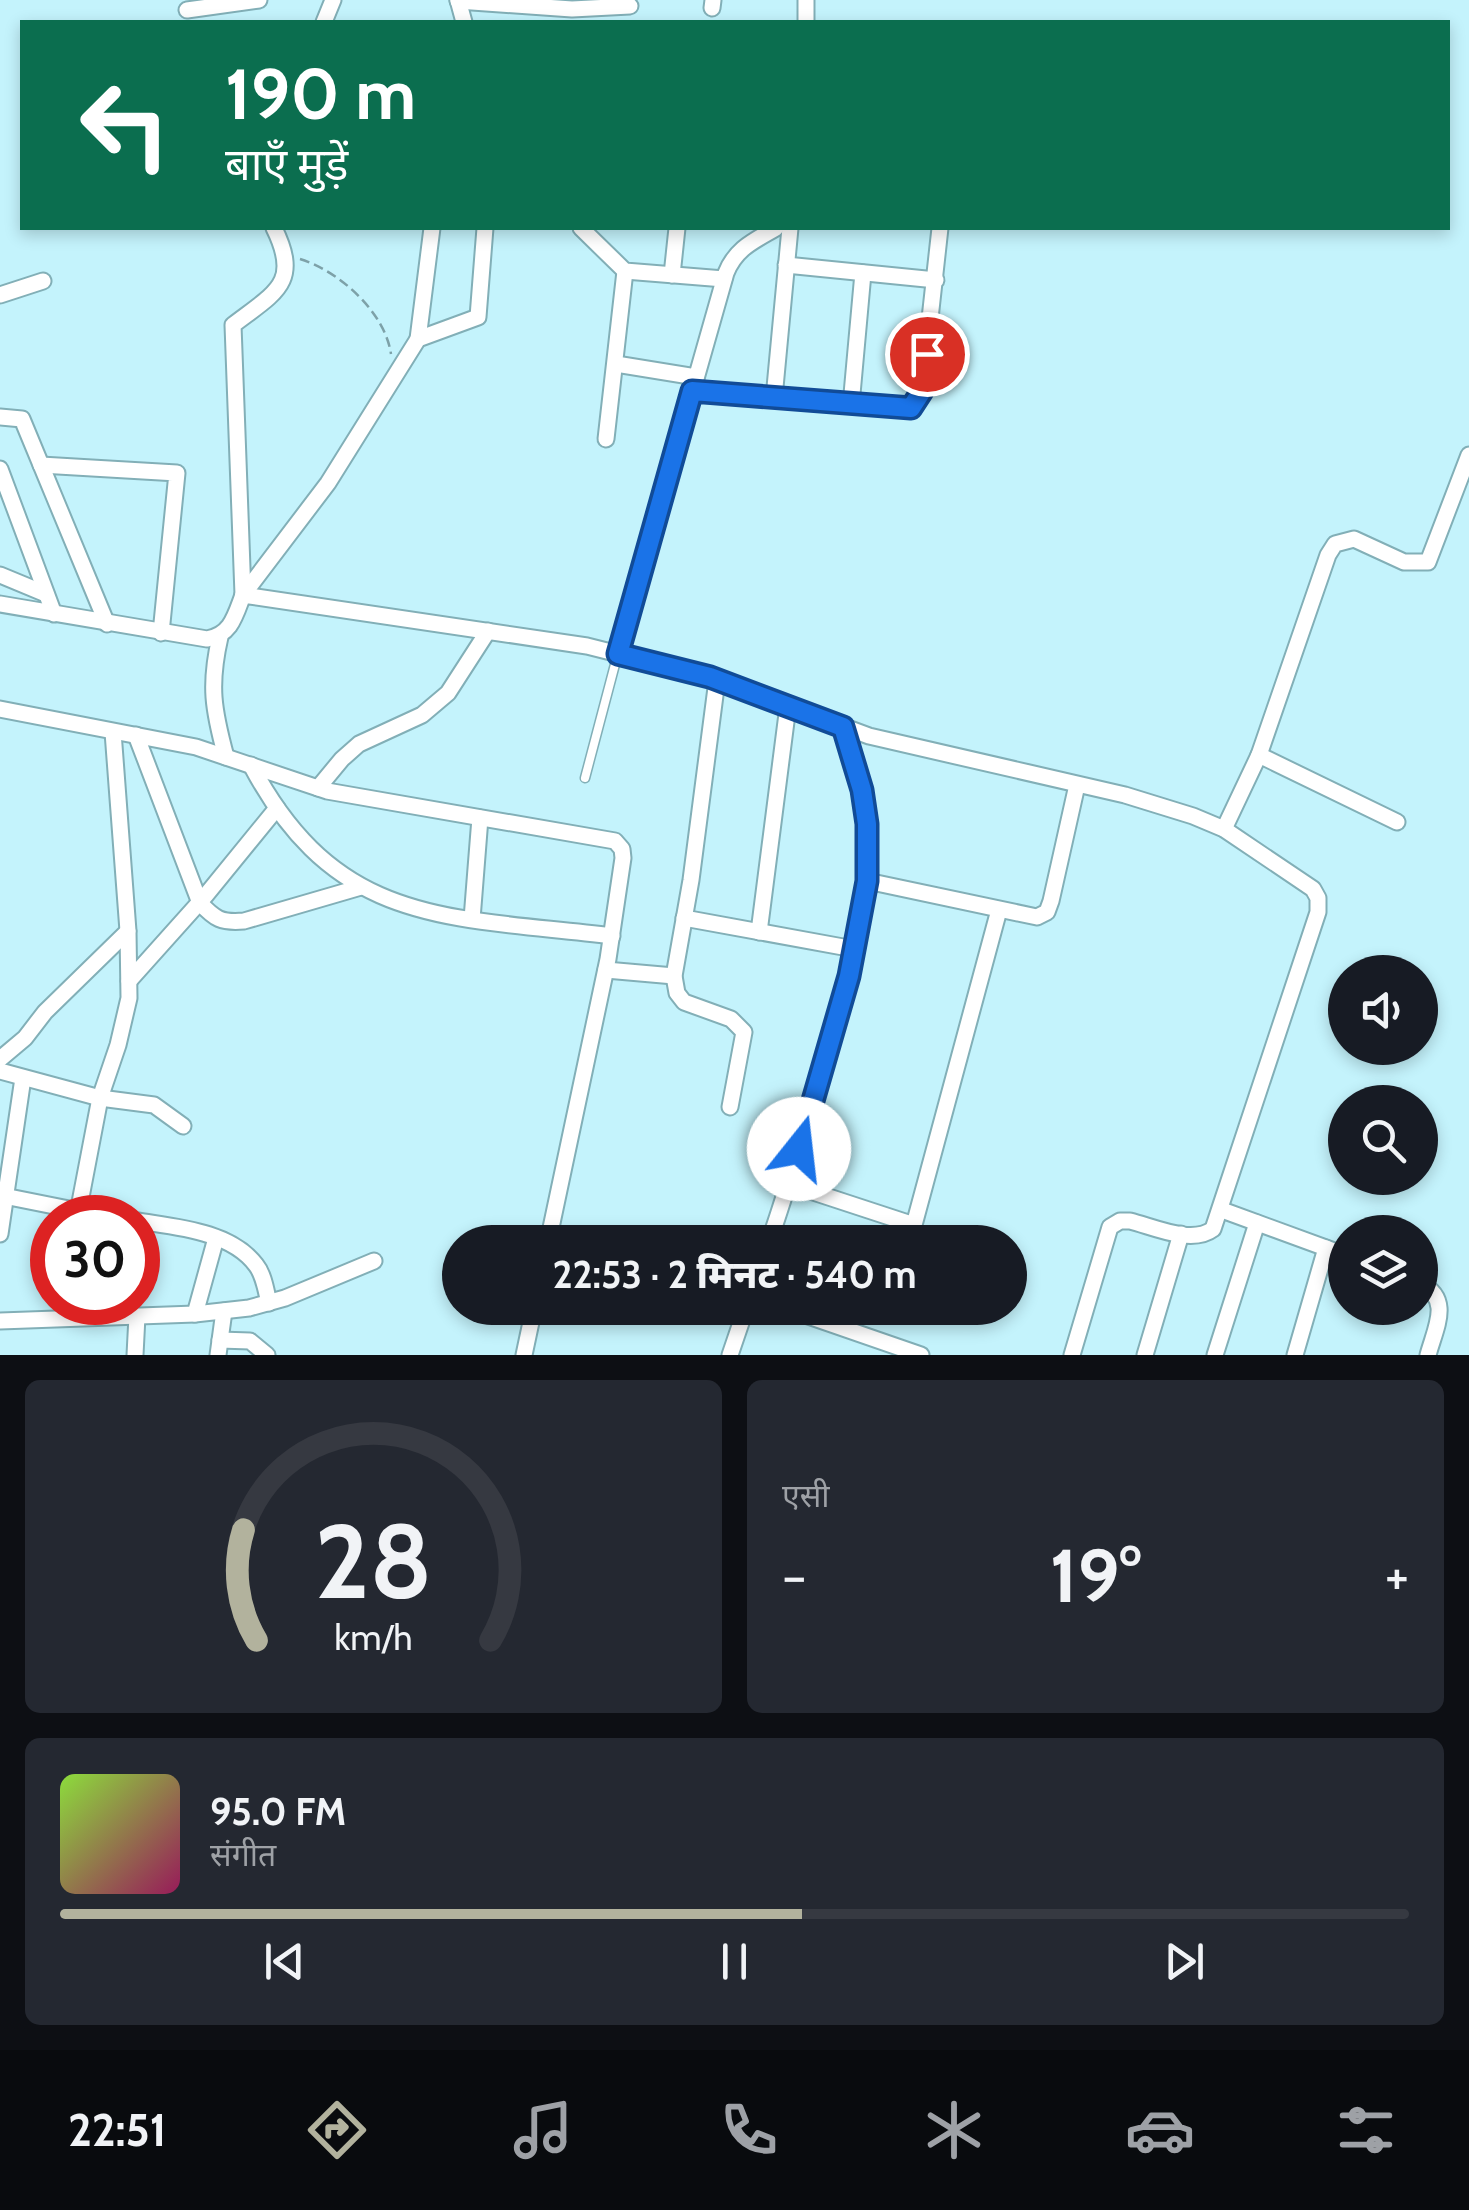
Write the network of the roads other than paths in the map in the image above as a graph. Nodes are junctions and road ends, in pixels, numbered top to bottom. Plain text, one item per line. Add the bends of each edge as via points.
1 (260, 0) edge
2 (458, 0) edge
3 (630, 10) edge
4 (187, 11) edge
5 (275, 230) edge
6 (432, 230) edge
7 (485, 230) edge
8 (584, 230) edge
9 (678, 230) edge
10 (773, 230) edge
11 (790, 230) edge
12 (940, 230) edge
13 (786, 264) junction
14 (626, 271) junction
15 (864, 273) junction
16 (672, 275) junction
17 (724, 279) junction
18 (936, 280) junction
19 (44, 281) dead end
20 (0, 294) edge
21 (418, 339) junction
22 (616, 364) junction
23 (694, 384) junction
24 (774, 398) junction
25 (851, 404) junction
26 (0, 417) edge
27 (606, 439) dead end
28 (1469, 456) edge
29 (41, 465) junction
30 (0, 468) edge
31 (0, 576) edge
32 (46, 594) junction
33 (243, 595) junction
34 (0, 604) edge
35 (54, 614) junction
36 (107, 624) junction
37 (488, 631) junction
38 (161, 633) junction
39 (220, 637) junction
40 (618, 654) junction
41 (717, 680) junction
42 (788, 706) junction
43 (0, 709) edge
44 (843, 727) junction
45 (113, 732) junction
46 (136, 735) junction
47 (1259, 755) junction
48 (226, 757) junction
49 (251, 765) junction
50 (585, 778) dead end
51 (1077, 785) junction
52 (318, 788) junction
53 (276, 808) junction
54 (480, 818) junction
55 (1397, 822) dead end
56 (1224, 829) junction
57 (867, 881) junction
58 (361, 887) junction
59 (200, 903) junction
60 (999, 910) junction
61 (684, 918) junction
62 (472, 919) junction
63 (128, 931) junction
64 (759, 932) junction
65 (612, 936) junction
66 (854, 949) junction
67 (606, 970) junction
68 (674, 976) junction
69 (130, 982) junction
70 (0, 1060) edge
71 (0, 1071) edge
72 (23, 1078) junction
73 (100, 1098) junction
74 (730, 1107) dead end
75 (183, 1126) dead end
76 (789, 1184) junction
77 (81, 1195) edge
78 (4, 1196) junction
79 (30, 1203) edge
80 (1222, 1210) junction
81 (1257, 1223) junction
82 (160, 1224) edge
83 (552, 1225) edge
84 (775, 1225) edge
85 (0, 1234) edge
86 (1181, 1234) junction
87 (216, 1238) junction
88 (1326, 1248) joint
89 (374, 1261) dead end
90 (269, 1303) junction
91 (224, 1311) junction
92 (195, 1314) junction
93 (160, 1315) edge
94 (30, 1316) edge
95 (0, 1320) edge
96 (136, 1325) edge
97 (530, 1325) edge
98 (740, 1325) edge
99 (833, 1325) edge
100 (1435, 1325) edge
101 (219, 1347) edge
102 (914, 1354) edge
103 (134, 1355) edge
104 (268, 1355) edge
105 (524, 1355) edge
106 (730, 1355) edge
107 (1072, 1355) edge
108 (1146, 1355) edge
109 (1215, 1355) edge
110 (1295, 1355) edge
111 (1428, 1355) edge

1 - 4 street
2 - 3 street
5 - 33 street via 287,255 284,281 233,325
6 - 21 street
7 - 21 street via 478,317
8 - 14 street
9 - 16 street
10 - 17 street via 733,256
11 - 13 street
12 - 18 street
13 - 15 street
13 - 24 street
14 - 16 street
14 - 22 street
15 - 18 street
15 - 25 street
16 - 17 street
17 - 23 street
18 - 25 street via 918,402 900,409
19 - 20 street
21 - 33 street via 328,482
22 - 23 street
22 - 27 street
23 - 24 street
23 - 40 street
24 - 25 street
26 - 29 street via 22,418
28 - 47 street via 1428,562 1404,562 1354,539 1335,544
29 - 36 street
29 - 38 street via 177,473
30 - 32 street
31 - 32 street
32 - 35 street
33 - 37 street
33 - 39 street
34 - 35 street
35 - 36 street
36 - 38 street
37 - 40 street
37 - 52 street via 448,693 422,715 360,744
38 - 39 street
39 - 48 street via 212,696
40 - 41 street
40 - 50 lane
41 - 42 street
41 - 61 street
42 - 44 street
42 - 64 street
43 - 45 street
44 - 51 street
44 - 57 street via 862,790
45 - 46 street
45 - 63 street
46 - 48 street
46 - 59 street
47 - 55 street
47 - 56 street
48 - 49 street
49 - 52 street
49 - 53 street
51 - 56 street
51 - 60 street via 1047,912 1028,917
52 - 54 street
53 - 58 street via 306,846
53 - 59 street
54 - 62 street
54 - 65 street via 615,841 623,858
56 - 80 street via 1313,888 1318,912
57 - 60 street
57 - 66 street
58 - 59 street via 225,923
58 - 62 street via 405,907
59 - 69 street
60 - 76 street via 914,1225
61 - 64 street
61 - 68 street
62 - 65 street
63 - 69 street
63 - 70 street
64 - 66 street
65 - 67 street
66 - 76 street
67 - 68 street
67 - 83 street
68 - 74 street via 684,1002 731,1019 744,1032
69 - 73 street
71 - 72 street
72 - 73 street
72 - 78 street
73 - 75 street via 154,1105
73 - 77 street
76 - 84 street
78 - 79 street
78 - 85 street
80 - 81 street
80 - 86 street via 1206,1235
81 - 88 street
81 - 109 street
82 - 87 street
86 - 107 street via 1120,1220 1110,1227
86 - 108 street
87 - 90 street via 259,1268
87 - 92 street
88 - 110 street
89 - 90 street
90 - 91 street
91 - 92 street
91 - 101 street
92 - 93 street
94 - 95 street
96 - 103 street
97 - 105 street
98 - 106 street
99 - 102 street
100 - 111 street
101 - 104 street via 250,1341

